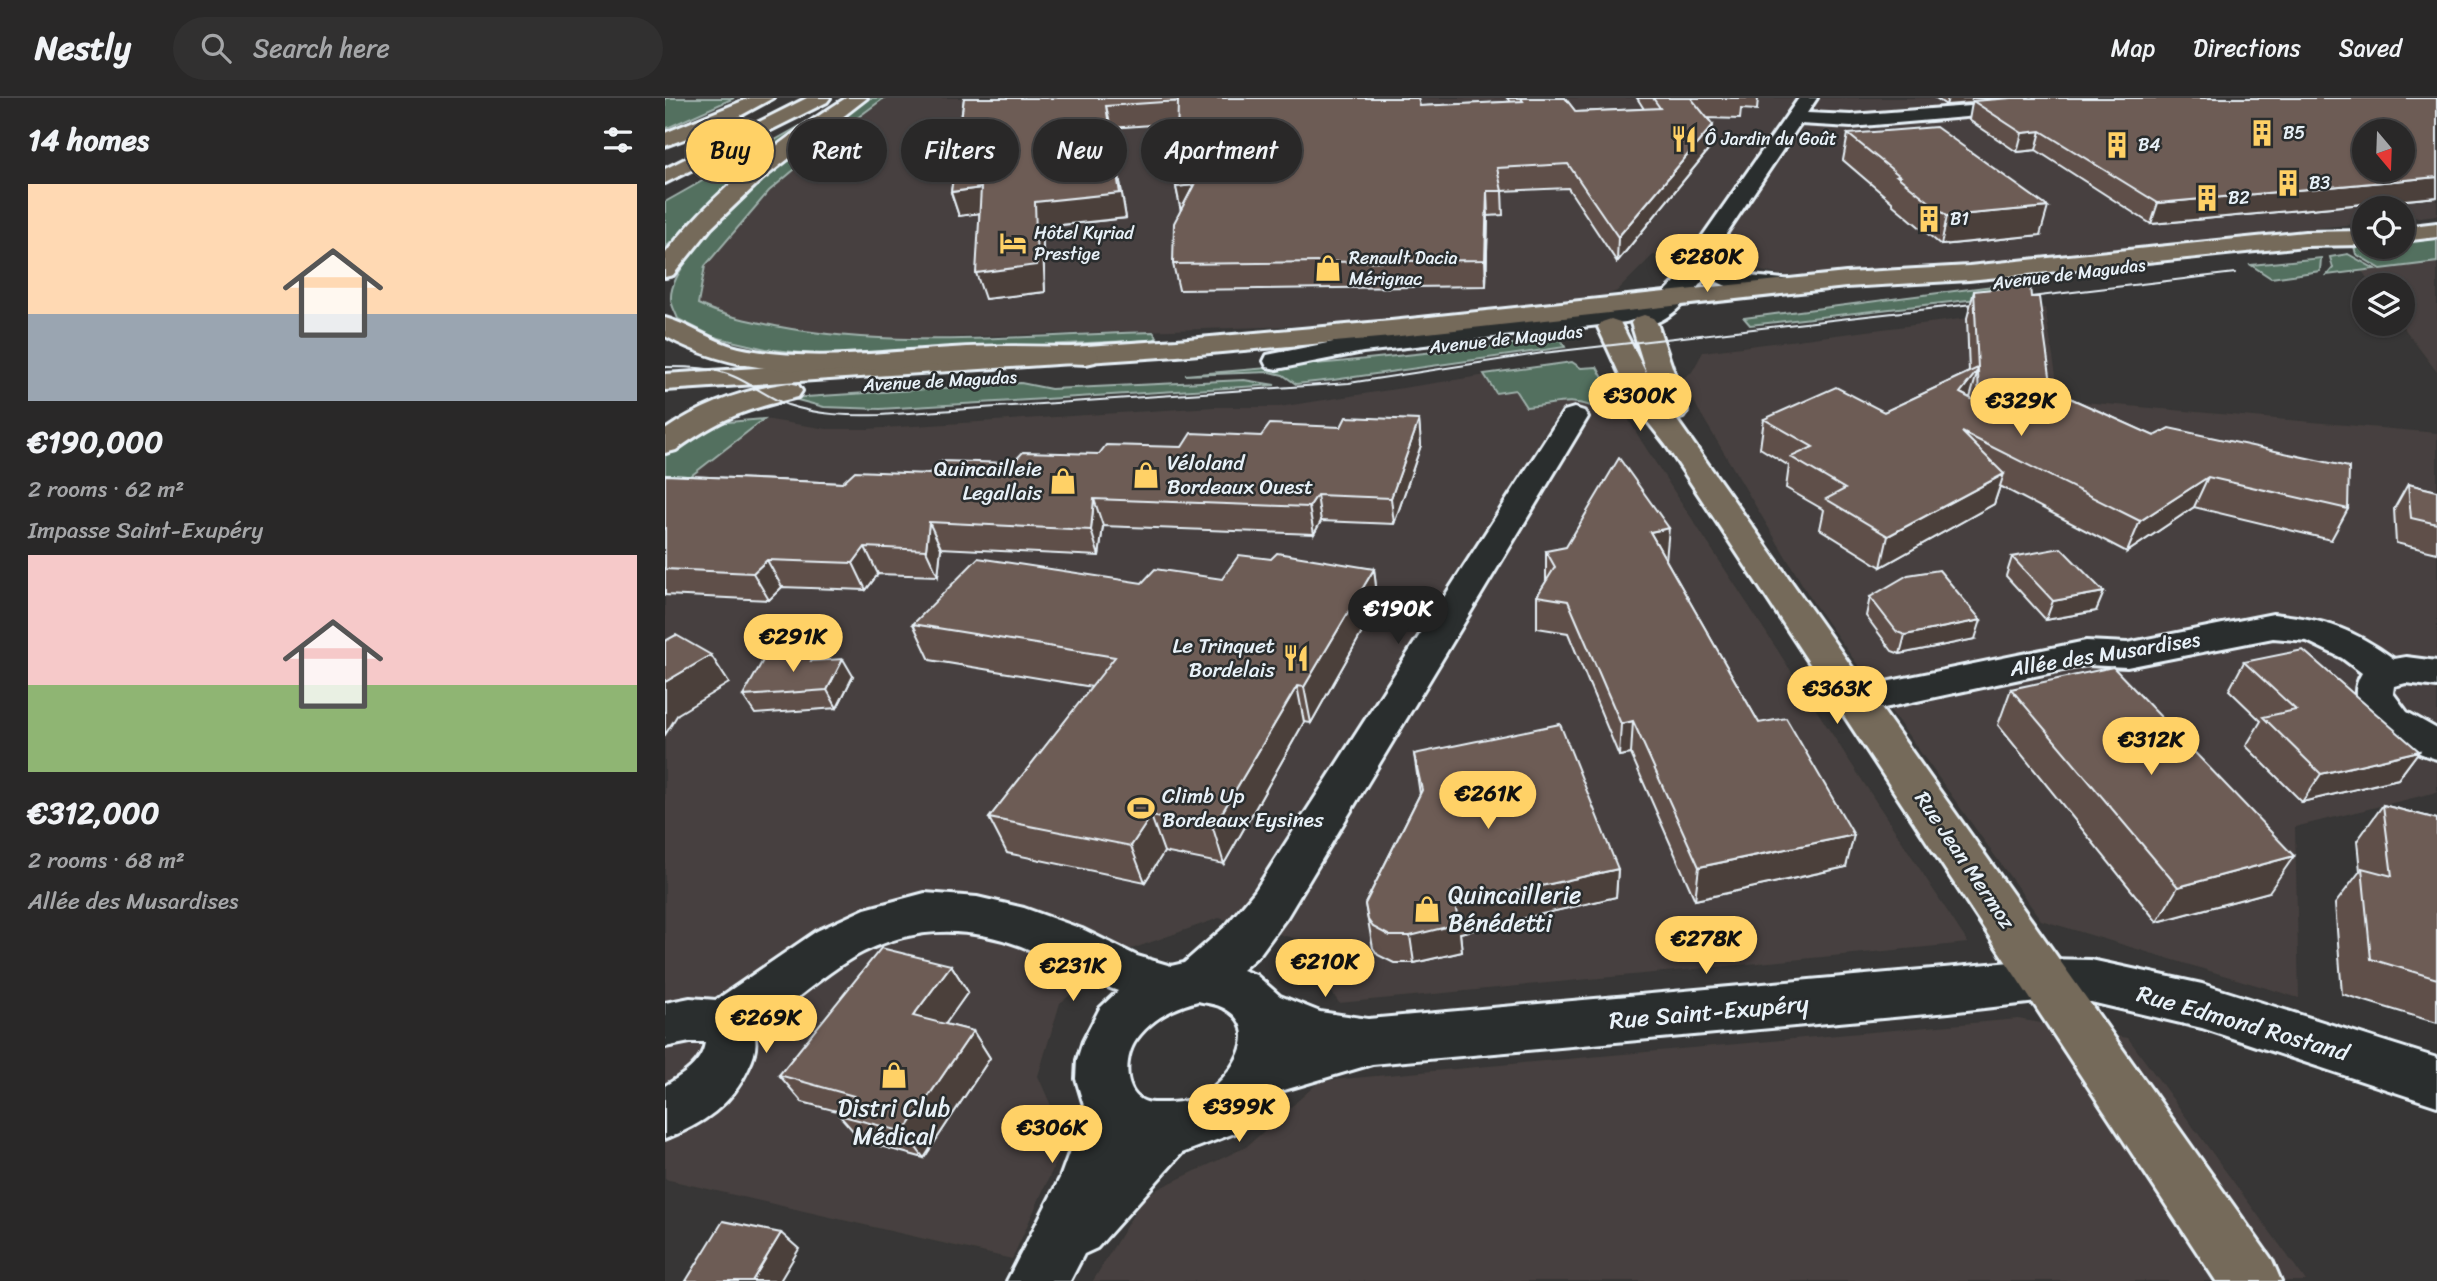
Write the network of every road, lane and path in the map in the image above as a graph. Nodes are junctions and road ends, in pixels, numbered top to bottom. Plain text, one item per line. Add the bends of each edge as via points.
1 (764, 98) edge
2 (786, 98) edge
3 (821, 98) edge
4 (858, 98) edge
5 (1809, 98) edge
6 (2037, 106) edge
7 (1795, 118) junction
8 (665, 140) edge
9 (665, 157) edge
10 (665, 177) edge
11 (2437, 230) edge
12 (2415, 232) edge
13 (2352, 239) edge
14 (2352, 239) edge
15 (1710, 248) junction
16 (665, 270) edge
17 (1914, 276) junction
18 (1784, 286) junction
19 (1641, 313) junction
20 (665, 326) edge
21 (1086, 356) junction
22 (665, 382) edge
23 (788, 391) junction
24 (665, 397) edge
25 (1574, 418) dead end
26 (665, 444) edge
27 (2387, 673) junction
28 (2437, 674) edge
29 (1856, 701) junction
30 (2437, 745) edge
31 (1087, 956) junction
32 (2046, 979) junction
33 (1217, 992) junction
34 (721, 1024) junction
35 (665, 1025) edge
36 (1114, 1030) junction
37 (1372, 1041) junction
38 (1261, 1073) junction
39 (2437, 1082) edge
40 (1112, 1108) junction
41 (665, 1114) edge
42 (1166, 1131) junction
43 (1048, 1264) edge
44 (2251, 1281) edge

1 - 8 main road
2 - 9 main road
3 - 10 main road
4 - 16 main road via 720,207
5 - 7 street
6 - 7 street via 1851,121
7 - 15 street
11 - 12 main road
13 - 17 main road, Avenue de Magudas via 2305,239
14 - 19 main road, Avenue de Magudas
15 - 18 street via 1715,271 1758,285
15 - 19 street
17 - 18 main road, Avenue de Magudas
17 - 19 main road via 1860,289
18 - 19 main road, Avenue de Magudas
19 - 21 main road, Avenue de Magudas
19 - 23 main road, Avenue de Magudas via 1277,361
19 - 29 main road, Rue Jean Mermoz via 1647,403 1678,440
20 - 21 main road via 681,338 718,351 789,361 837,363 989,354
21 - 22 main road, Avenue de Magudas
23 - 24 main road, Avenue de Magudas
23 - 26 main road via 729,405
25 - 33 street
27 - 28 street via 2420,670
27 - 29 street, Allée des Musardises via 2333,638 2273,626 2127,655 2086,653
27 - 30 street via 2376,680 2372,691 2376,704 2405,731
29 - 32 main road, Rue Jean Mermoz
31 - 33 street, Rue Saint-Exupéry via 1125,973
31 - 34 street, Rue Saint-Exupéry via 1024,927 977,916 925,912 882,923 834,945
31 - 36 street via 1107,989
32 - 37 street, Rue Saint-Exupéry
32 - 39 street, Rue Edmond Rostand via 2091,981 2202,1006
32 - 44 main road, Rue Jean Mermoz
33 - 36 street via 1148,997
33 - 37 street, Rue Saint-Exupéry via 1318,1035
33 - 38 street via 1269,1030 1269,1051
34 - 35 street via 705,1018
34 - 41 street via 730,1047 726,1062 708,1084
36 - 40 street via 1102,1057 1101,1084
37 - 38 street, Rue Saint-Exupéry
38 - 42 street via 1238,1102 1204,1123
40 - 42 street via 1127,1121
40 - 43 street via 1093,1168
42 - 43 street

